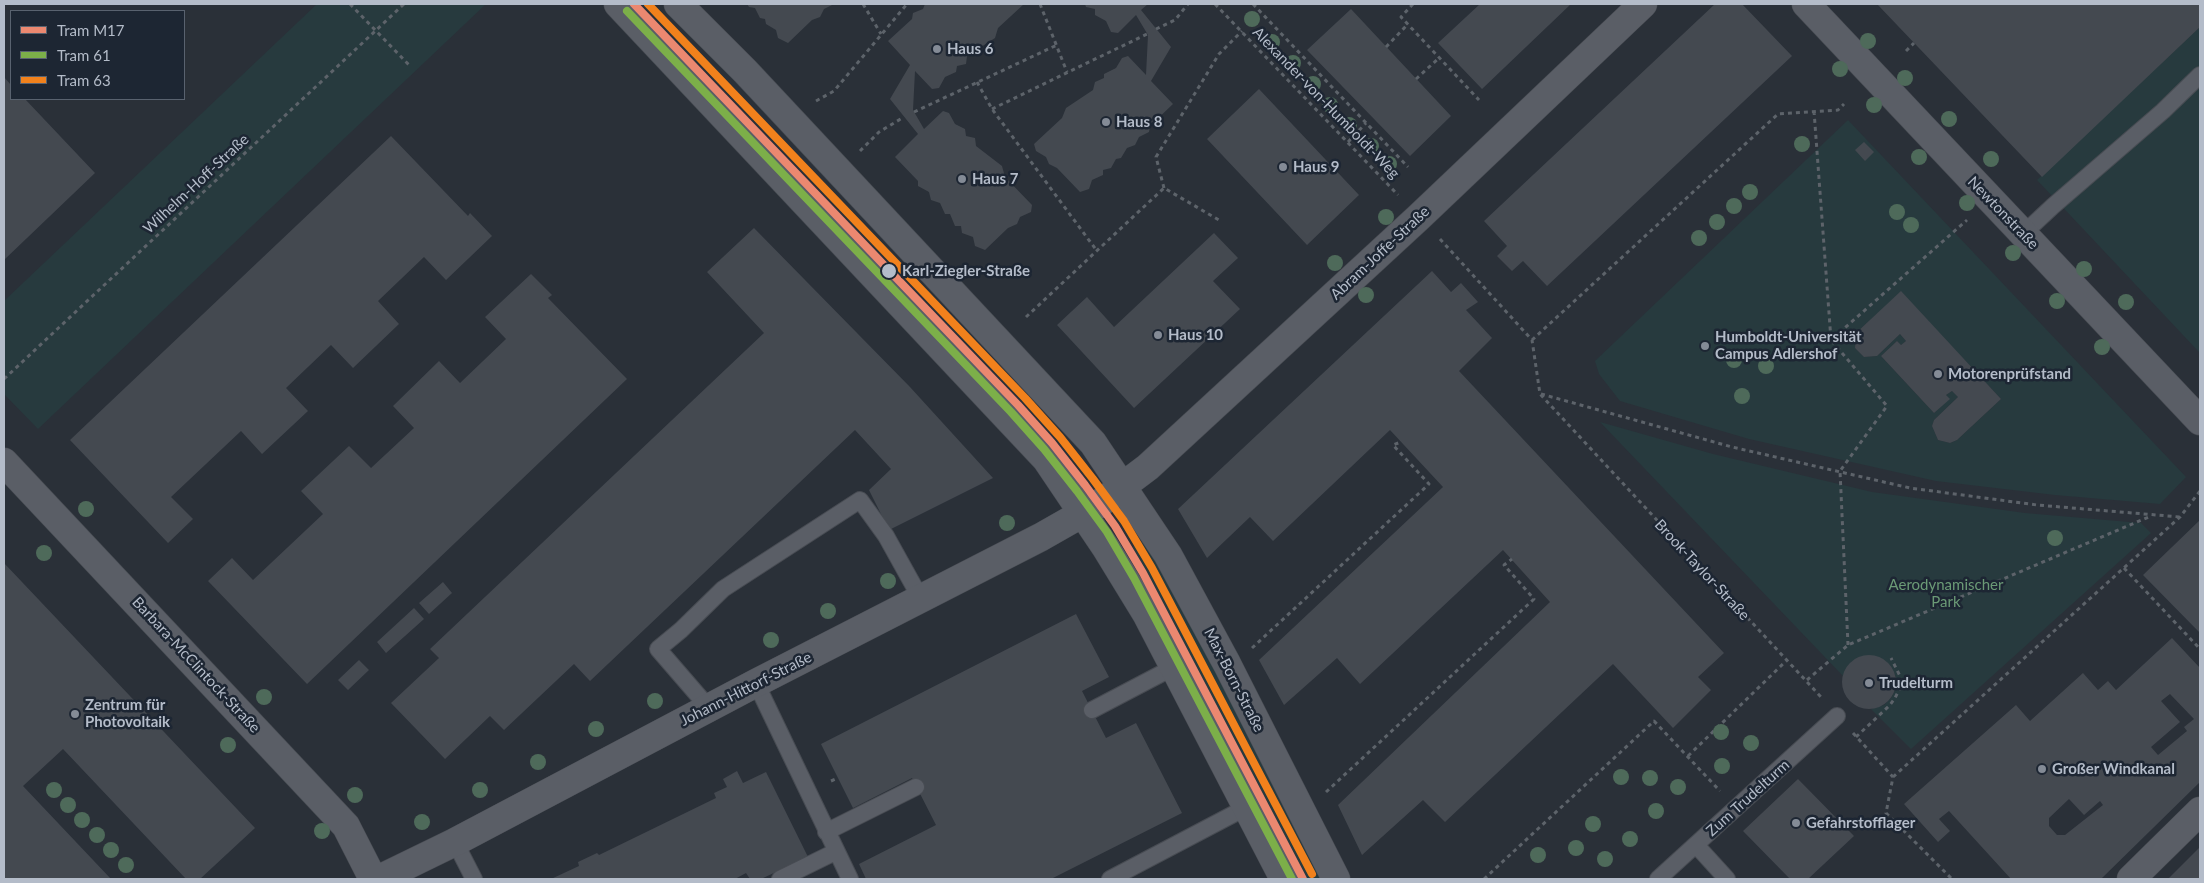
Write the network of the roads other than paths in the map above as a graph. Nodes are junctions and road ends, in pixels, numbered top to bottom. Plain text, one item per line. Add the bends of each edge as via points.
1 (618, 4) edge
2 (678, 4) edge
3 (1643, 4) edge
4 (1806, 4) edge
5 (2200, 75) edge
6 (2023, 234) junction
7 (2200, 419) edge
8 (4, 462) edge
9 (1117, 491) junction
10 (1083, 514) junction
11 (922, 599) junction
12 (1174, 667) junction
13 (756, 683) junction
14 (709, 708) junction
15 (1092, 710) dead end
16 (1837, 716) road end
17 (916, 787) dead end
18 (1247, 807) junction
19 (2200, 811) edge
20 (826, 832) junction
21 (455, 842) junction
22 (1696, 845) junction
23 (836, 852) junction
24 (373, 879) edge
25 (379, 879) edge
26 (474, 879) edge
27 (780, 879) edge
28 (850, 879) edge
29 (1110, 879) edge
30 (1284, 879) edge
31 (1336, 879) edge
32 (1658, 879) edge
33 (1727, 879) edge
34 (2131, 879) edge

1 - 10 street via 1031,442 1056,472
2 - 9 street via 752,78 1071,418 1093,443
3 - 9 street, Abram-Joffe-Straße via 1419,218 1148,467
4 - 6 street, Newtonstraße
5 - 6 lane
6 - 7 street, Newtonstraße
8 - 24 street, Barbara-McClintock-Straße via 346,826
9 - 10 street, Johann-Hittorf-Straße
9 - 31 street, Max-Born-Straße via 1168,555
10 - 11 street, Johann-Hittorf-Straße
10 - 12 street via 1129,584
11 - 13 street, Johann-Hittorf-Straße
11 - 14 lane via 886,536 860,500 723,589 658,649
12 - 15 lane
12 - 18 street
13 - 14 street, Johann-Hittorf-Straße
13 - 20 lane
14 - 21 street, Johann-Hittorf-Straße
16 - 22 lane, Zum Trudelturm
17 - 20 lane
18 - 29 lane
18 - 30 street
19 - 34 street
20 - 23 lane
21 - 25 street, Johann-Hittorf-Straße
21 - 26 lane
22 - 32 lane, Zum Trudelturm
22 - 33 lane
23 - 27 lane
23 - 28 lane

